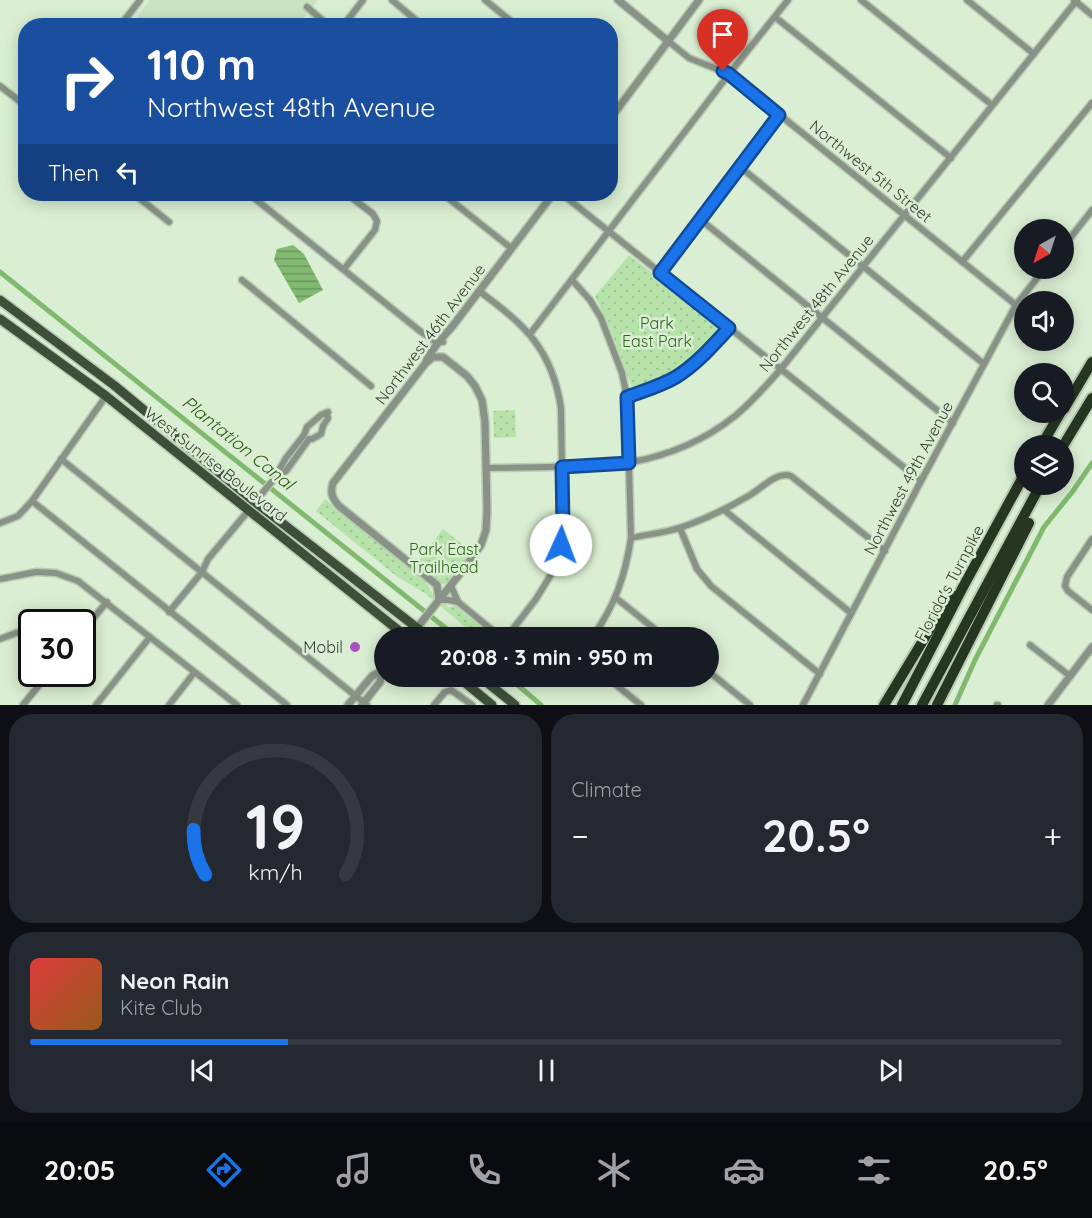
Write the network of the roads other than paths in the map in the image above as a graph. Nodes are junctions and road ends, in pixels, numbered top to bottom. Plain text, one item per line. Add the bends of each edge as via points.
1 (140, 0) edge
2 (363, 0) edge
3 (392, 0) edge
4 (485, 0) edge
5 (618, 0) edge
6 (699, 0) edge
7 (788, 0) edge
8 (861, 0) edge
9 (967, 0) edge
10 (1075, 1) edge
11 (307, 7) dead end
12 (1092, 15) edge
13 (775, 16) junction
14 (126, 18) edge
15 (320, 18) edge
16 (350, 18) edge
17 (413, 18) edge
18 (507, 18) edge
19 (668, 40) junction
20 (1034, 54) junction
21 (729, 74) junction
22 (0, 86) edge
23 (18, 100) edge
24 (1092, 103) edge
25 (992, 105) junction
26 (619, 107) edge
27 (779, 115) junction
28 (951, 158) junction
29 (740, 167) junction
30 (143, 201) edge
31 (258, 201) edge
32 (356, 201) edge
33 (452, 201) edge
34 (548, 201) edge
35 (571, 201) edge
36 (1092, 210) edge
37 (904, 215) junction
38 (701, 220) junction
39 (169, 222) dead end
40 (609, 232) junction
41 (1074, 233) edge
42 (511, 248) junction
43 (962, 262) junction
44 (863, 267) junction
45 (344, 269) junction
46 (660, 273) junction
47 (1037, 279) edge
48 (242, 280) dead end
49 (572, 280) junction
50 (479, 291) junction
51 (1027, 291) edge
52 (0, 294) edge
53 (0, 300) edge
54 (1014, 303) edge
55 (1014, 309) edge
56 (822, 318) junction
57 (0, 322) edge
58 (33, 324) junction
59 (729, 328) junction
60 (530, 334) junction
61 (429, 337) junction
62 (441, 342) junction
63 (432, 351) junction
64 (443, 357) junction
65 (1092, 362) edge
66 (424, 364) junction
67 (984, 364) junction
68 (780, 370) junction
69 (371, 386) dead end
70 (1074, 391) edge
71 (106, 396) junction
72 (627, 397) junction
73 (1092, 398) edge
74 (131, 399) junction
75 (316, 420) junction
76 (953, 423) junction
77 (323, 426) junction
78 (1069, 435) edge
79 (61, 459) junction
80 (629, 463) junction
81 (562, 467) junction
82 (486, 468) junction
83 (274, 479) junction
84 (921, 482) junction
85 (1014, 493) edge
86 (1036, 495) edge
87 (1040, 495) edge
88 (32, 501) junction
89 (255, 502) junction
90 (724, 510) junction
91 (0, 523) edge
92 (680, 528) junction
93 (631, 538) junction
94 (1092, 539) edge
95 (885, 550) junction
96 (202, 572) junction
97 (0, 579) edge
98 (437, 585) junction
99 (451, 586) junction
100 (963, 587) junction
101 (616, 598) junction
102 (439, 601) junction
103 (106, 602) junction
104 (458, 602) junction
105 (1092, 610) edge
106 (169, 612) junction
107 (851, 613) junction
108 (96, 614) edge
109 (396, 627) edge
110 (418, 627) joint
111 (490, 627) edge
112 (513, 627) edge
113 (599, 627) edge
114 (652, 627) edge
115 (18, 633) edge
116 (150, 637) junction
117 (0, 639) edge
118 (1030, 645) dead end
119 (1092, 647) edge
120 (195, 673) junction
121 (374, 674) edge
122 (820, 674) junction
123 (1070, 676) junction
124 (719, 680) edge
125 (38, 687) edge
126 (376, 687) edge
127 (470, 687) edge
128 (493, 687) edge
129 (619, 687) edge
130 (356, 696) junction
131 (364, 704) edge
132 (23, 705) edge
133 (96, 705) edge
134 (169, 705) edge
135 (237, 705) edge
136 (287, 705) edge
137 (348, 705) edge
138 (434, 705) edge
139 (472, 705) edge
140 (492, 705) edge
141 (515, 705) edge
142 (641, 705) edge
143 (750, 705) edge
144 (803, 705) edge
145 (884, 705) edge
146 (902, 705) edge
147 (922, 705) edge
148 (937, 705) edge
149 (1048, 705) edge

1 - 14 street
2 - 16 street
3 - 17 street
4 - 18 street
5 - 19 street, Northwest 5th Street
6 - 19 street
7 - 13 street
8 - 25 street
9 - 20 street
10 - 12 street
10 - 20 street, Northwest 48th Avenue
11 - 15 street
13 - 21 street
13 - 28 street
19 - 21 street, Northwest 5th Street via 689,58
19 - 26 street
20 - 25 street, Northwest 48th Avenue
21 - 27 street, Northwest 5th Street
21 - 40 street
22 - 23 street
24 - 43 street
25 - 28 street, Northwest 48th Avenue
27 - 29 street
27 - 37 street, Northwest 5th Street
28 - 37 street, Northwest 48th Avenue
29 - 38 street
29 - 44 street
30 - 39 street
31 - 45 street
32 - 45 street via 377,221 375,230
33 - 42 street
34 - 42 street, Northwest 46th Avenue
35 - 40 street
36 - 41 street
37 - 43 street, Northwest 5th Street
37 - 44 street, Northwest 48th Avenue
38 - 46 street
38 - 56 street
40 - 46 street
40 - 49 street
42 - 50 street, Northwest 46th Avenue
43 - 54 street, Northwest 5th Street
44 - 56 street, Northwest 48th Avenue
44 - 67 street
45 - 61 street
46 - 59 street
47 - 51 street, Northwest 49th Avenue
48 - 69 street
49 - 60 street
49 - 72 street via 601,318
50 - 60 street
50 - 62 street, Northwest 46th Avenue
52 - 58 main road
53 - 58 main road, West Sunrise Boulevard
55 - 67 street, Northwest 49th Avenue
56 - 68 street, Northwest 48th Avenue
56 - 76 street
57 - 71 main road, West Sunrise Boulevard
58 - 74 main road, West Sunrise Boulevard
59 - 68 street
59 - 72 street via 694,364 674,378
60 - 81 street via 552,370 558,390
61 - 62 street
61 - 63 street
62 - 63 street, Northwest 46th Avenue
62 - 64 street
63 - 66 street, Northwest 46th Avenue
64 - 66 street via 434,357
64 - 82 street via 467,375 482,400
65 - 70 highway
66 - 98 street, Northwest 46th Avenue via 333,483 331,492 339,506
67 - 76 street, Northwest 49th Avenue
68 - 80 street, Northwest 48th Avenue via 752,401 718,428 683,448
68 - 84 street
71 - 74 main road
71 - 79 street
71 - 89 main road, West Sunrise Boulevard via 241,503
72 - 80 street
73 - 78 highway
74 - 89 main road, West Sunrise Boulevard
75 - 77 street
75 - 77 street via 328,413
75 - 83 street via 307,427
76 - 84 street, Northwest 49th Avenue
77 - 83 street via 321,434 309,439 286,471
79 - 88 street
79 - 96 street
80 - 81 street, Northwest 48th Avenue
80 - 93 street
81 - 82 street, Northwest 48th Avenue
81 - 112 street via 561,545 552,573
82 - 99 street via 486,530 481,545
83 - 89 street
84 - 95 street, Northwest 49th Avenue
85 - 100 highway, Florida's Turnpike
86 - 147 highway
87 - 148 highway
88 - 91 street via 18,516
88 - 106 street
89 - 96 street via 208,559
89 - 109 main road, West Sunrise Boulevard
89 - 110 main road, West Sunrise Boulevard via 253,509 267,511
90 - 92 street
90 - 95 street via 785,474
90 - 107 street
92 - 93 street
92 - 122 street via 697,569 711,586
93 - 101 street
94 - 105 street via 1065,586
95 - 107 street, Northwest 49th Avenue
96 - 106 street
96 - 130 street
97 - 103 street via 36,572 56,573 78,581
98 - 99 street
98 - 102 street
99 - 102 street
99 - 104 street
100 - 145 highway via 944,606
100 - 146 highway, Florida's Turnpike
101 - 113 street
101 - 114 street
102 - 104 street
102 - 110 street
103 - 108 street
103 - 116 street
104 - 111 street
106 - 136 street
107 - 122 street, Northwest 49th Avenue
115 - 117 street
116 - 120 street
116 - 133 street
118 - 123 street
119 - 123 street
120 - 134 street
120 - 135 street
121 - 130 street
122 - 144 street, Northwest 49th Avenue
123 - 149 street
124 - 143 street
125 - 132 street
126 - 131 street
127 - 140 main road
128 - 141 main road
129 - 142 street
130 - 131 street
130 - 137 street
138 - 139 street via 451,690

